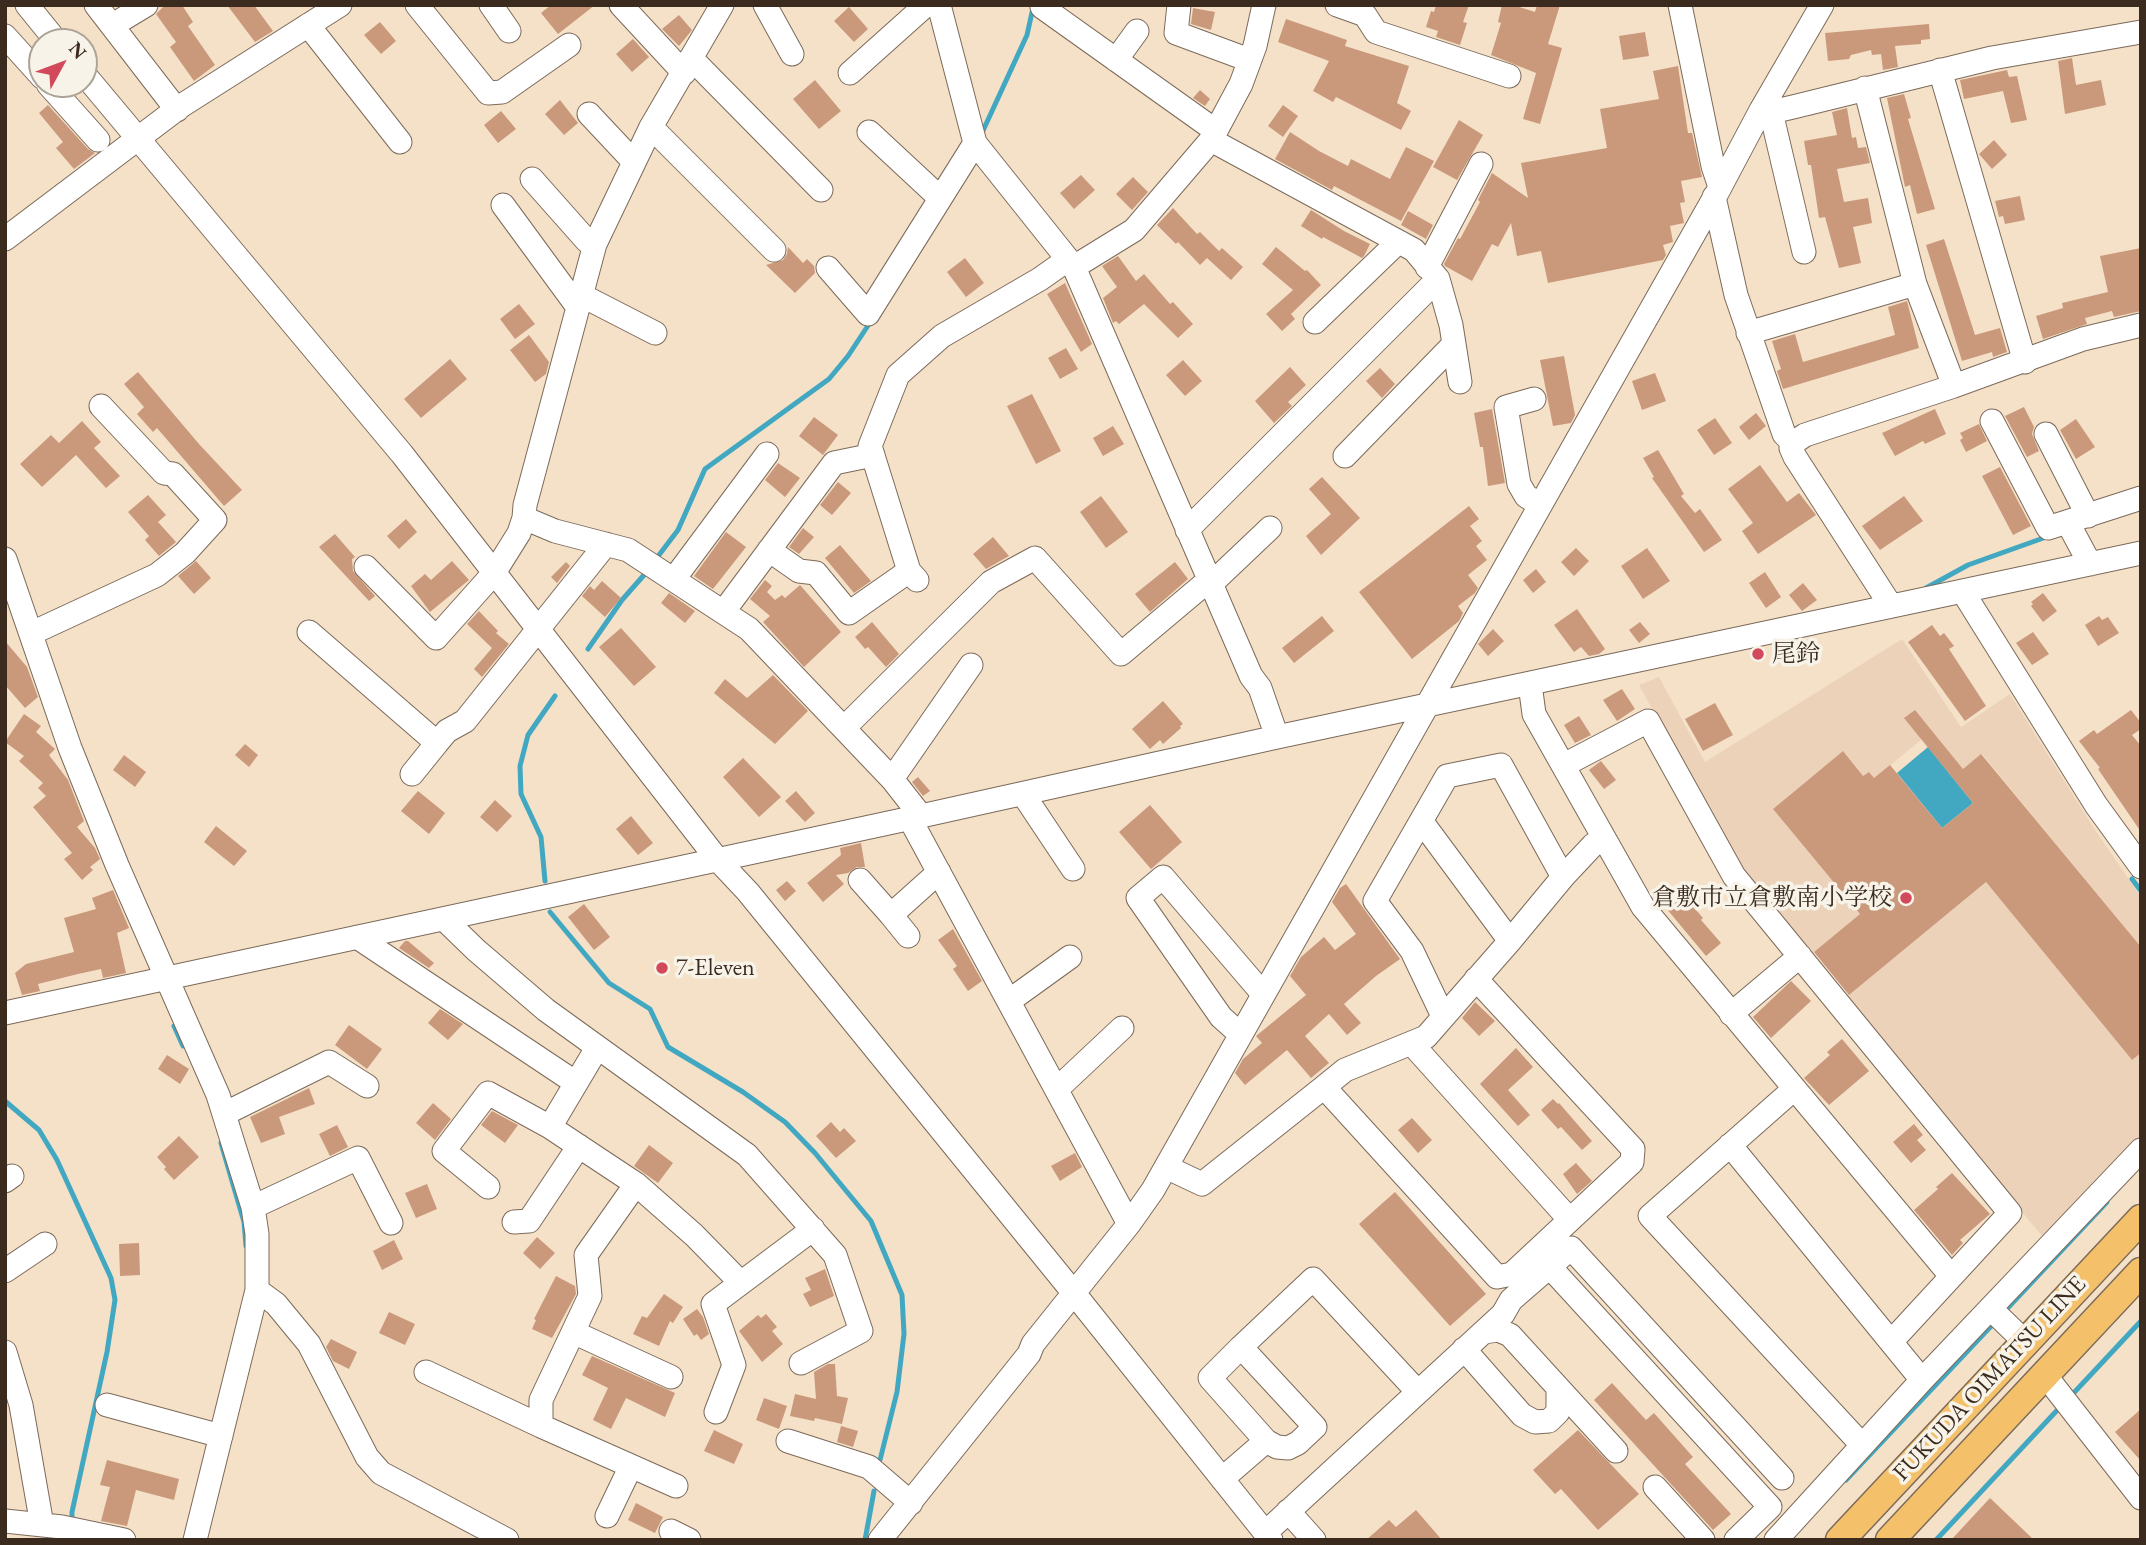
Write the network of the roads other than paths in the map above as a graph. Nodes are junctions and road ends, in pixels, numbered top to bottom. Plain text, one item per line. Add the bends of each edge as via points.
1 (27, 5) edge
2 (96, 5) edge
3 (146, 5) edge
4 (340, 5) edge
5 (417, 5) edge
6 (491, 5) edge
7 (621, 5) edge
8 (722, 5) edge
9 (765, 5) edge
10 (926, 5) edge
11 (940, 5) edge
12 (1043, 5) edge
13 (1179, 5) edge
14 (1264, 5) edge
15 (1337, 5) edge
16 (1680, 5) edge
17 (1822, 5) edge
18 (113, 25) junction
19 (308, 25) junction
20 (46, 28) edge
21 (509, 31) dead end
22 (1137, 31) dead end
23 (2141, 32) edge
24 (5, 36) edge
25 (569, 45) dead end
26 (792, 54) dead end
27 (1116, 60) junction
28 (1250, 60) junction
29 (28, 61) edge
30 (688, 66) junction
31 (1940, 70) junction
32 (850, 73) dead end
33 (1509, 76) dead end
34 (1865, 88) junction
35 (98, 91) edge
36 (60, 98) edge
37 (177, 110) junction
38 (1766, 111) junction
39 (589, 114) dead end
40 (651, 127) junction
41 (869, 132) dead end
42 (1213, 136) junction
43 (137, 139) junction
44 (98, 140) dead end
45 (400, 142) dead end
46 (975, 143) junction
47 (634, 162) junction
48 (1481, 164) dead end
49 (532, 179) dead end
50 (821, 190) dead end
51 (1717, 192) junction
52 (940, 198) junction
53 (503, 205) dead end
54 (5, 239) edge
55 (1398, 242) junction
56 (595, 244) junction
57 (774, 250) dead end
58 (1804, 252) dead end
59 (1071, 264) junction
60 (828, 268) dead end
61 (1432, 273) junction
62 (1915, 284) junction
63 (579, 300) junction
64 (1315, 322) dead end
65 (2141, 325) edge
66 (655, 333) dead end
67 (1748, 333) junction
68 (1454, 344) junction
69 (2025, 362) junction
70 (1460, 382) dead end
71 (1954, 386) junction
72 (1534, 398) dead end
73 (101, 406) dead end
74 (1992, 421) dead end
75 (2046, 434) dead end
76 (1793, 443) junction
77 (767, 454) dead end
78 (873, 455) junction
79 (1345, 456) dead end
80 (2141, 498) edge
81 (1536, 502) junction
82 (524, 518) junction
83 (2075, 525) junction
84 (1270, 528) dead end
85 (1187, 530) junction
86 (606, 544) junction
87 (769, 550) junction
88 (5, 559) edge
89 (2138, 559) edge
90 (2090, 564) junction
91 (366, 566) dead end
92 (494, 573) junction
93 (674, 579) junction
94 (1210, 582) junction
95 (1963, 592) junction
96 (1891, 606) junction
97 (724, 611) junction
98 (538, 631) junction
99 (309, 632) dead end
100 (32, 633) junction
101 (971, 665) dead end
102 (1530, 684) junction
103 (1425, 707) junction
104 (845, 728) junction
105 (1277, 737) junction
106 (437, 743) junction
107 (1564, 765) junction
108 (412, 774) dead end
109 (892, 779) junction
110 (1023, 794) junction
111 (915, 818) junction
112 (1422, 822) junction
113 (1604, 838) junction
114 (717, 859) junction
115 (2141, 867) edge
116 (1073, 869) dead end
117 (939, 872) junction
118 (1563, 877) junction
119 (860, 880) dead end
120 (891, 915) junction
121 (444, 919) junction
122 (908, 936) dead end
123 (357, 937) junction
124 (1510, 941) junction
125 (1800, 956) junction
126 (1070, 957) dead end
127 (167, 977) junction
128 (1476, 979) junction
129 (1260, 990) junction
130 (1009, 1001) junction
131 (5, 1013) edge
132 (1731, 1014) junction
133 (1443, 1016) junction
134 (1122, 1028) dead end
135 (1236, 1031) junction
136 (1412, 1044) junction
137 (597, 1048) junction
138 (576, 1083) junction
139 (367, 1086) dead end
140 (1324, 1087) junction
141 (1057, 1089) junction
142 (1794, 1089) junction
143 (224, 1114) junction
144 (550, 1127) junction
145 (1730, 1145) junction
146 (579, 1146) junction
147 (2141, 1150) edge
148 (1166, 1167) junction
149 (636, 1184) junction
150 (488, 1187) dead end
151 (253, 1207) junction
152 (2141, 1219) edge
153 (1570, 1220) junction
154 (514, 1222) dead end
155 (391, 1223) dead end
156 (1129, 1224) junction
157 (813, 1229) junction
158 (46, 1244) dead end
159 (1549, 1266) junction
160 (5, 1271) edge
161 (2141, 1272) edge
162 (1951, 1276) junction
163 (741, 1283) junction
164 (257, 1290) junction
165 (1073, 1292) junction
166 (1997, 1314) junction
167 (573, 1332) junction
168 (1483, 1332) junction
169 (1891, 1342) junction
170 (2025, 1342) junction
171 (1241, 1347) junction
172 (1464, 1349) junction
173 (5, 1352) edge
174 (801, 1363) dead end
175 (426, 1372) dead end
176 (2045, 1375) junction
177 (671, 1377) dead end
178 (1922, 1380) junction
179 (1558, 1388) junction
180 (1418, 1391) junction
181 (107, 1405) dead end
182 (716, 1412) dead end
183 (541, 1426) junction
184 (221, 1436) junction
185 (788, 1441) dead end
186 (1266, 1441) junction
187 (1862, 1445) junction
188 (1616, 1451) dead end
189 (631, 1466) junction
190 (1782, 1478) dead end
191 (1222, 1479) junction
192 (676, 1486) dead end
193 (1655, 1487) dead end
194 (2141, 1498) edge
195 (911, 1503) junction
196 (1288, 1511) junction
197 (607, 1516) dead end
198 (5, 1521) edge
199 (63, 1530) edge
200 (473, 1531) edge
201 (1268, 1536) edge
202 (124, 1540) edge
203 (195, 1540) edge
204 (507, 1540) edge
205 (880, 1540) edge
206 (1314, 1540) edge
207 (1703, 1540) edge
208 (1736, 1540) edge
209 (1776, 1540) edge
210 (1840, 1540) edge
211 (1890, 1540) edge

1 - 20 street
2 - 18 street
3 - 18 street
4 - 19 street
5 - 25 street via 488,93 502,92
6 - 21 street
7 - 30 street
8 - 30 street
9 - 26 street
10 - 32 street
11 - 46 street
12 - 27 street
13 - 28 street via 1176,33
14 - 28 street
15 - 33 street via 1365,15 1376,32
16 - 51 street
17 - 38 street
18 - 37 street
19 - 37 street
19 - 45 street
22 - 27 street
23 - 31 street
24 - 29 street
27 - 42 street
28 - 42 street
30 - 40 street
30 - 50 street
31 - 34 street
31 - 69 street
34 - 38 street
34 - 62 street
35 - 43 street
36 - 44 street
37 - 43 street
38 - 51 street
38 - 58 street
39 - 47 street
40 - 47 street
40 - 57 street
41 - 52 street
42 - 55 street
42 - 59 street via 1134,230
43 - 54 street
43 - 92 street via 402,454
46 - 52 street
46 - 59 street
47 - 56 street
48 - 61 street
49 - 56 street via 587,241
51 - 67 street via 1736,295
51 - 81 street
52 - 60 street via 868,314
53 - 63 street
55 - 61 street via 1414,250
55 - 64 street
56 - 63 street
59 - 78 street via 942,336 898,375 870,446
59 - 85 street
61 - 68 street
61 - 85 street
62 - 67 street
62 - 71 street
63 - 66 street
63 - 82 street
65 - 69 street via 2083,339
67 - 76 street via 1784,435
68 - 70 street
68 - 79 street
69 - 71 street
71 - 76 street via 1805,435
72 - 81 street via 1506,407 1519,484
73 - 100 street via 215,520 157,575
74 - 83 street via 2048,528
75 - 83 street
76 - 96 street via 1795,457
77 - 93 street
78 - 87 street via 834,463
78 - 87 street via 913,576 849,613 816,573 799,571
80 - 83 street
81 - 103 street
82 - 86 street
82 - 92 street
83 - 90 street
84 - 94 street
85 - 94 street
86 - 93 street via 628,550
86 - 98 street
87 - 97 street
88 - 100 street
89 - 90 street
90 - 95 street
91 - 92 street via 436,638
92 - 98 street
93 - 97 street
94 - 104 street via 1121,654 1035,558 990,582
94 - 105 street via 1260,688
95 - 96 street
95 - 115 street via 2096,805
96 - 102 street
97 - 104 street via 749,629
98 - 106 street via 465,721 447,730
98 - 114 street
99 - 106 street
100 - 127 street via 70,748
101 - 109 street
102 - 103 street
102 - 107 street via 1534,714
103 - 105 street
103 - 129 street
104 - 109 street
105 - 110 street
106 - 108 street
107 - 113 street
107 - 125 street via 1648,721 1734,876
109 - 111 street
110 - 111 street
110 - 116 street
111 - 114 street
111 - 117 street
112 - 118 street via 1447,776 1501,765
112 - 124 street
112 - 133 street via 1375,901 1412,951
113 - 118 street
113 - 132 street via 1643,907
114 - 121 street
114 - 165 street
117 - 120 street
117 - 130 street
118 - 124 street
119 - 120 street
120 - 122 street
121 - 123 street
121 - 137 street via 545,1010
123 - 127 street
123 - 138 street
124 - 128 street
125 - 132 street
125 - 162 street via 2010,1213
126 - 130 street
127 - 131 street
127 - 143 street
128 - 133 street
128 - 153 street via 1633,1149 1632,1162
129 - 135 street
129 - 135 street via 1163,877 1138,898 1221,1017
130 - 141 street
132 - 142 street
133 - 136 street via 1426,1037
134 - 141 street
135 - 148 street
136 - 140 street via 1345,1070
136 - 153 street
137 - 138 street
137 - 157 street via 747,1155
138 - 144 street
139 - 143 street via 329,1062
140 - 148 street via 1202,1184
140 - 153 street via 1497,1277 1512,1274
141 - 156 street
142 - 145 street
142 - 162 street
143 - 151 street
144 - 146 street
144 - 150 street via 488,1093 444,1151
145 - 169 street
145 - 187 street via 1650,1216
146 - 149 street
146 - 154 street via 529,1221
147 - 166 street
148 - 156 street
149 - 163 street
149 - 167 street via 586,1255 590,1296
151 - 155 street via 358,1158
151 - 164 street
152 - 170 main road, FUKUDA OIMATSU LINE
156 - 165 street
157 - 163 street
157 - 174 street via 835,1255 861,1331
158 - 160 street
159 - 168 street via 1510,1300 1503,1314
159 - 190 street via 1571,1248
159 - 208 street via 1770,1507
161 - 176 main road, FUKUDA OIMATSU LINE
162 - 169 street
163 - 182 street via 713,1304 734,1365
164 - 184 street
164 - 200 street via 276,1304 309,1344 367,1457 381,1473
165 - 191 street
165 - 195 street
166 - 170 street
166 - 178 street
167 - 177 street
167 - 183 street via 541,1400
168 - 172 street
168 - 179 street via 1498,1329 1510,1335
169 - 178 street
170 - 210 main road, FUKUDA OIMATSU LINE
171 - 180 street via 1313,1279
171 - 186 street via 1210,1378
171 - 186 street via 1315,1427 1288,1448
172 - 179 street via 1522,1415 1535,1423 1549,1421 1558,1412
172 - 180 street
173 - 199 street
175 - 183 street
176 - 194 street
176 - 211 main road, FUKUDA OIMATSU LINE
178 - 187 street
179 - 188 street
180 - 196 street
181 - 184 street
183 - 189 street
184 - 203 street
185 - 195 street via 869,1467
186 - 191 street
187 - 209 street
189 - 192 street
189 - 197 street
191 - 201 street
193 - 207 street
195 - 205 street
196 - 201 street
196 - 206 street
198 - 199 street
199 - 202 street
200 - 204 street

